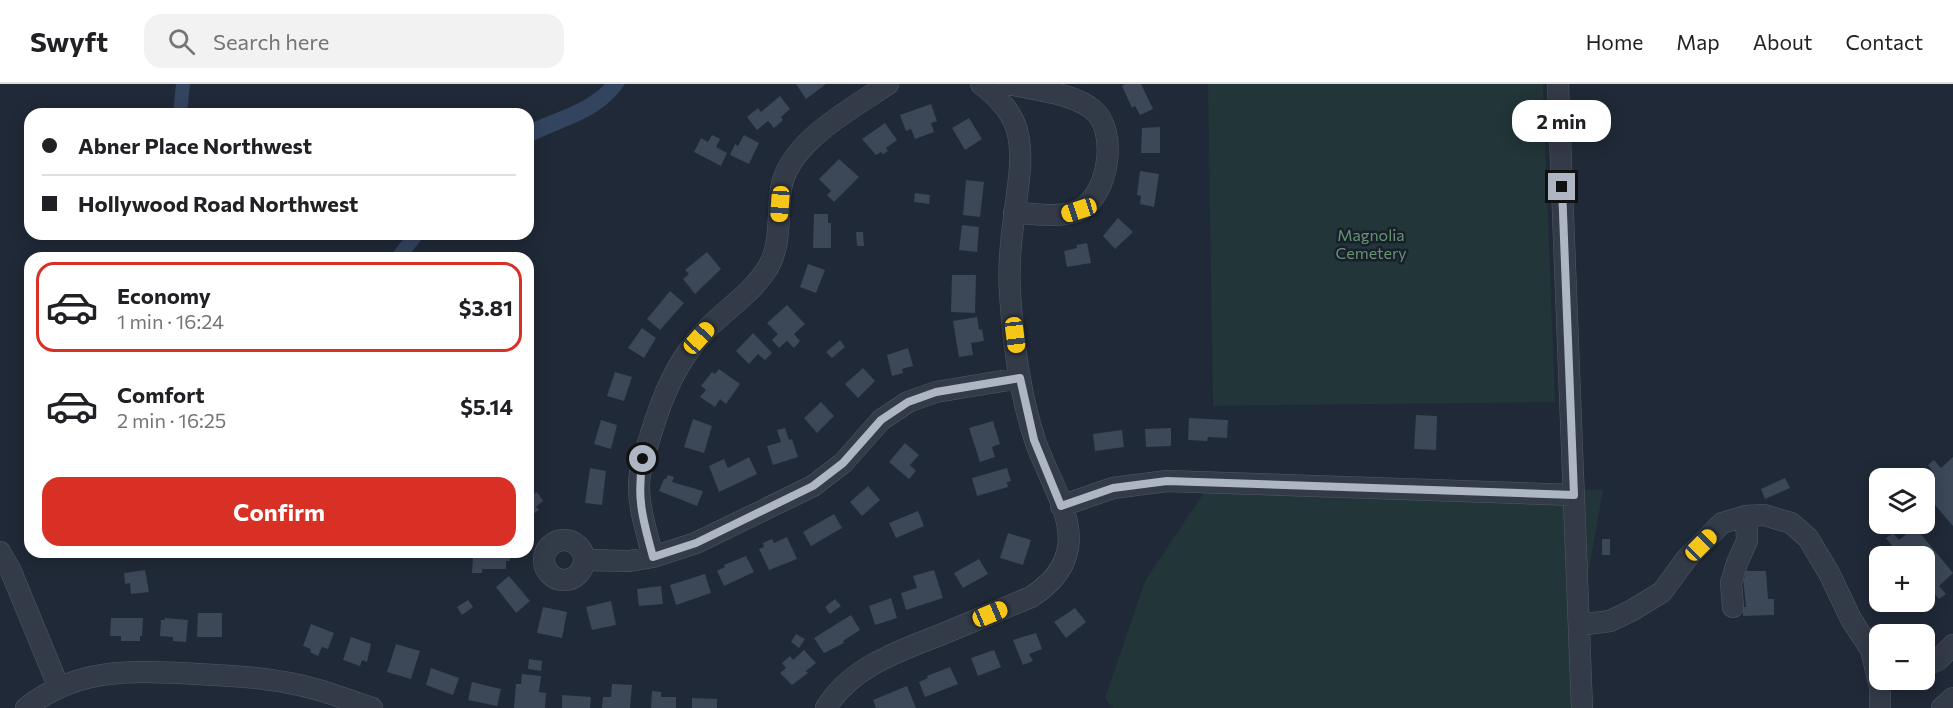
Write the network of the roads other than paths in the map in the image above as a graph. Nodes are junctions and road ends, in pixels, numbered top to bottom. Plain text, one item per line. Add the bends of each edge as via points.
1 (888, 84) edge
2 (981, 84) edge
3 (1008, 84) edge
4 (1558, 84) edge
5 (1014, 213) junction
6 (1020, 378) junction
7 (1574, 495) junction
8 (1061, 506) junction
9 (1746, 516) junction
10 (0, 552) edge
11 (653, 557) junction
12 (584, 560) dead end
13 (1733, 607) dead end
14 (1579, 625) junction
15 (1953, 645) edge
16 (1869, 647) edge
17 (1935, 661) edge
18 (59, 688) junction
19 (1880, 690) edge
20 (1953, 698) edge
21 (26, 708) edge
22 (372, 708) edge
23 (826, 708) edge
24 (1582, 708) edge
25 (1880, 708) edge
26 (1942, 708) edge

1 - 11 street via 813,136 795,156 781,187 778,239 768,267 753,287 691,347 674,373 661,401 639,483 641,512
2 - 5 street via 1000,100 1016,128 1021,161
3 - 5 street via 1080,100 1095,111 1106,129 1108,145 1104,178 1089,203 1065,214
4 - 7 street
5 - 6 street via 1010,292
6 - 8 street via 1034,440
6 - 11 street via 936,392 908,402 881,420 843,463 813,486 696,543
7 - 8 street via 1167,481 1113,488
7 - 14 street
8 - 23 street via 1068,526 1068,548 1062,567 1049,585 1031,597 887,657 859,673
9 - 13 street via 1748,541 1731,583
9 - 14 street via 1722,523 1687,558 1662,592 1610,621
9 - 16 street via 1764,515 1791,523 1808,538
10 - 18 street
11 - 12 street
14 - 24 street
15 - 17 street
18 - 21 street
18 - 22 street via 93,676 127,671 258,677 316,689
19 - 25 street
20 - 26 street

